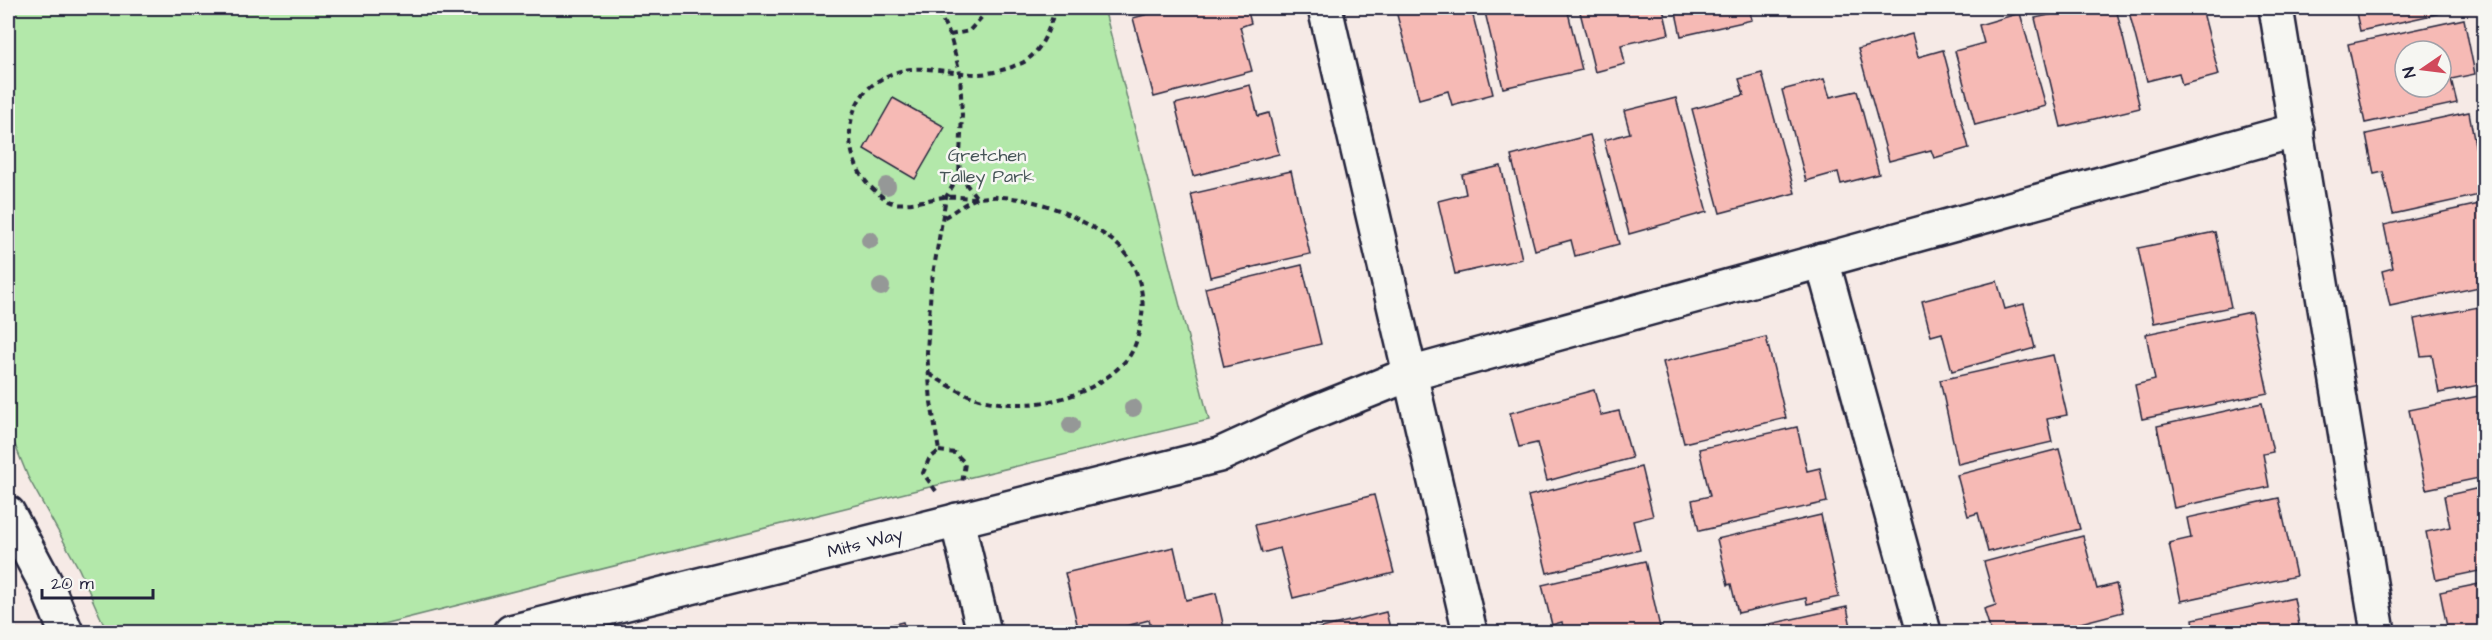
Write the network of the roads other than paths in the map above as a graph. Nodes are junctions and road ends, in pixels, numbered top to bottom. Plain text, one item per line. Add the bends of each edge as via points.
1 (1325, 8) edge
2 (2276, 8) edge
3 (2297, 130) junction
4 (1822, 260) junction
5 (1410, 374) junction
6 (8, 513) edge
7 (957, 520) junction
8 (66, 633) edge
9 (511, 633) edge
10 (984, 633) edge
11 (1470, 633) edge
12 (1924, 633) edge
13 (2378, 633) edge

1 - 5 street
2 - 3 street
3 - 4 street, Mits Way
3 - 13 street
4 - 5 street, Mits Way
4 - 12 street
5 - 7 street, Mits Way via 1219,455
5 - 11 street
6 - 8 street via 46,584
7 - 9 street, Mits Way
7 - 10 street

